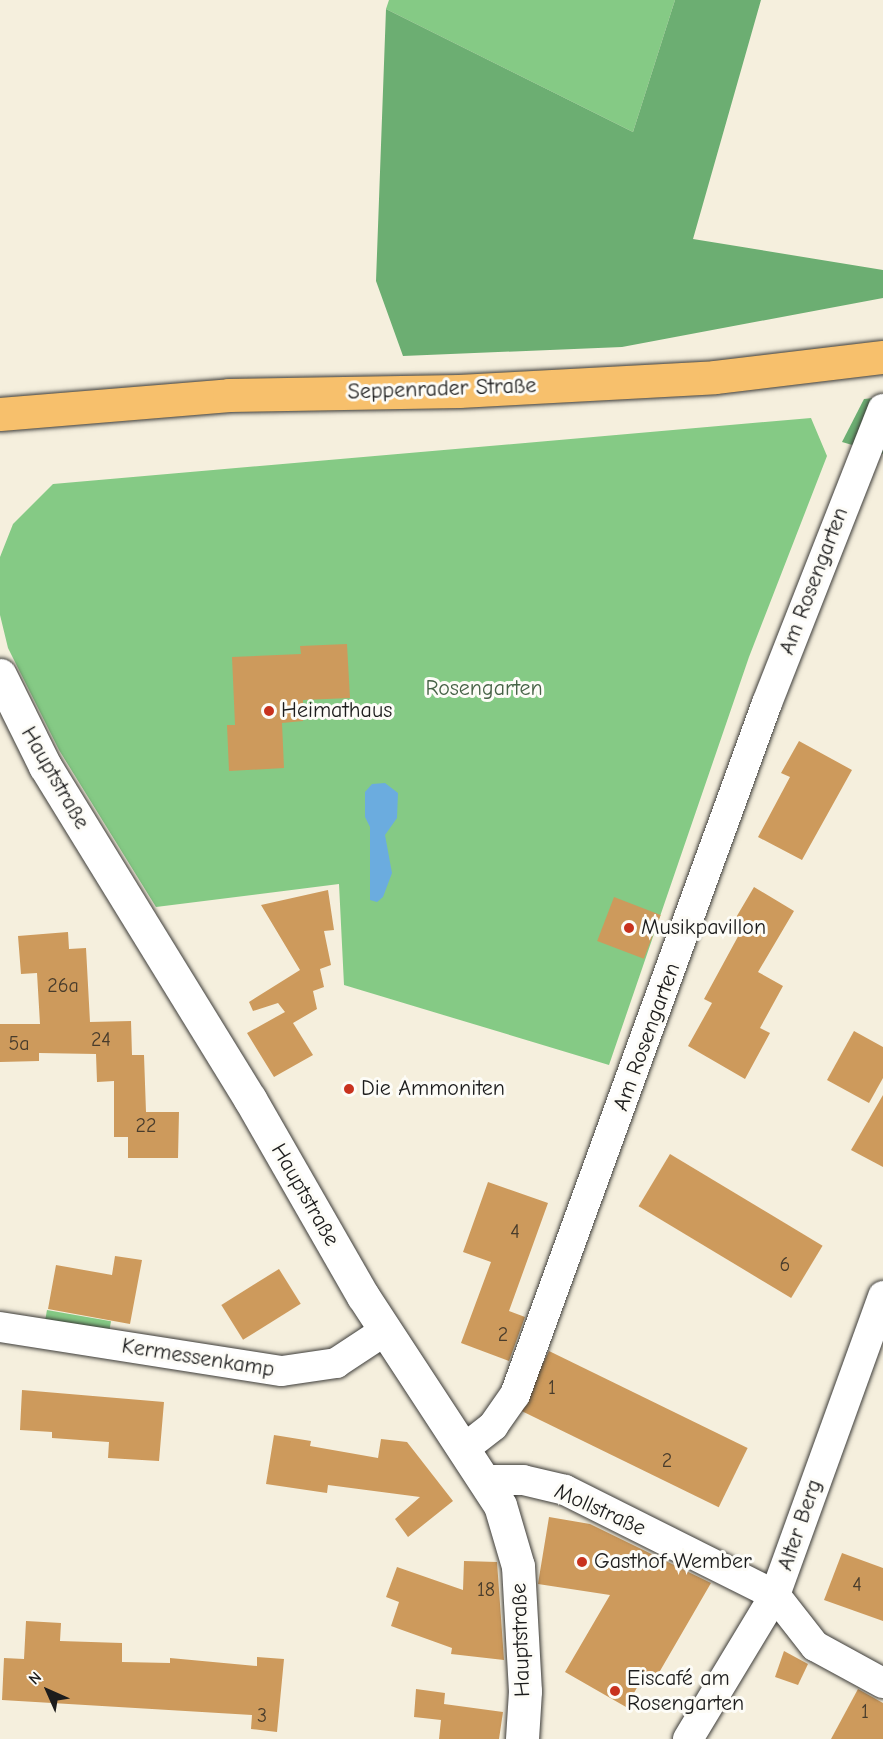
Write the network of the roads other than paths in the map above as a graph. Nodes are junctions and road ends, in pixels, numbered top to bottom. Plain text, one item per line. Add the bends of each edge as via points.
1 (883, 357) edge
2 (883, 409) edge
3 (0, 414) edge
4 (871, 470) edge
5 (0, 675) edge
6 (883, 1296) edge
7 (0, 1327) edge
8 (386, 1330) junction
9 (465, 1448) junction
10 (486, 1480) junction
11 (776, 1595) junction
12 (883, 1683) edge
13 (522, 1739) edge
14 (688, 1739) edge

1 - 3 main road, Seppenrader Straße via 715,377 459,391 229,395
2 - 4 street, Am Rosengarten
4 - 9 street, Am Rosengarten via 767,703 515,1395 493,1426
5 - 8 street, Hauptstraße via 45,766 250,1099
6 - 11 street, Alter Berg
7 - 8 street, Kermessenkamp via 282,1371 336,1364
8 - 9 street, Hauptstraße
9 - 10 street, Hauptstraße
10 - 11 street, Mollstraße via 523,1480 565,1490
10 - 13 street, Hauptstraße via 511,1534 518,1566 525,1691
11 - 12 street, Mollstraße via 815,1646
11 - 14 street, Alter Berg

